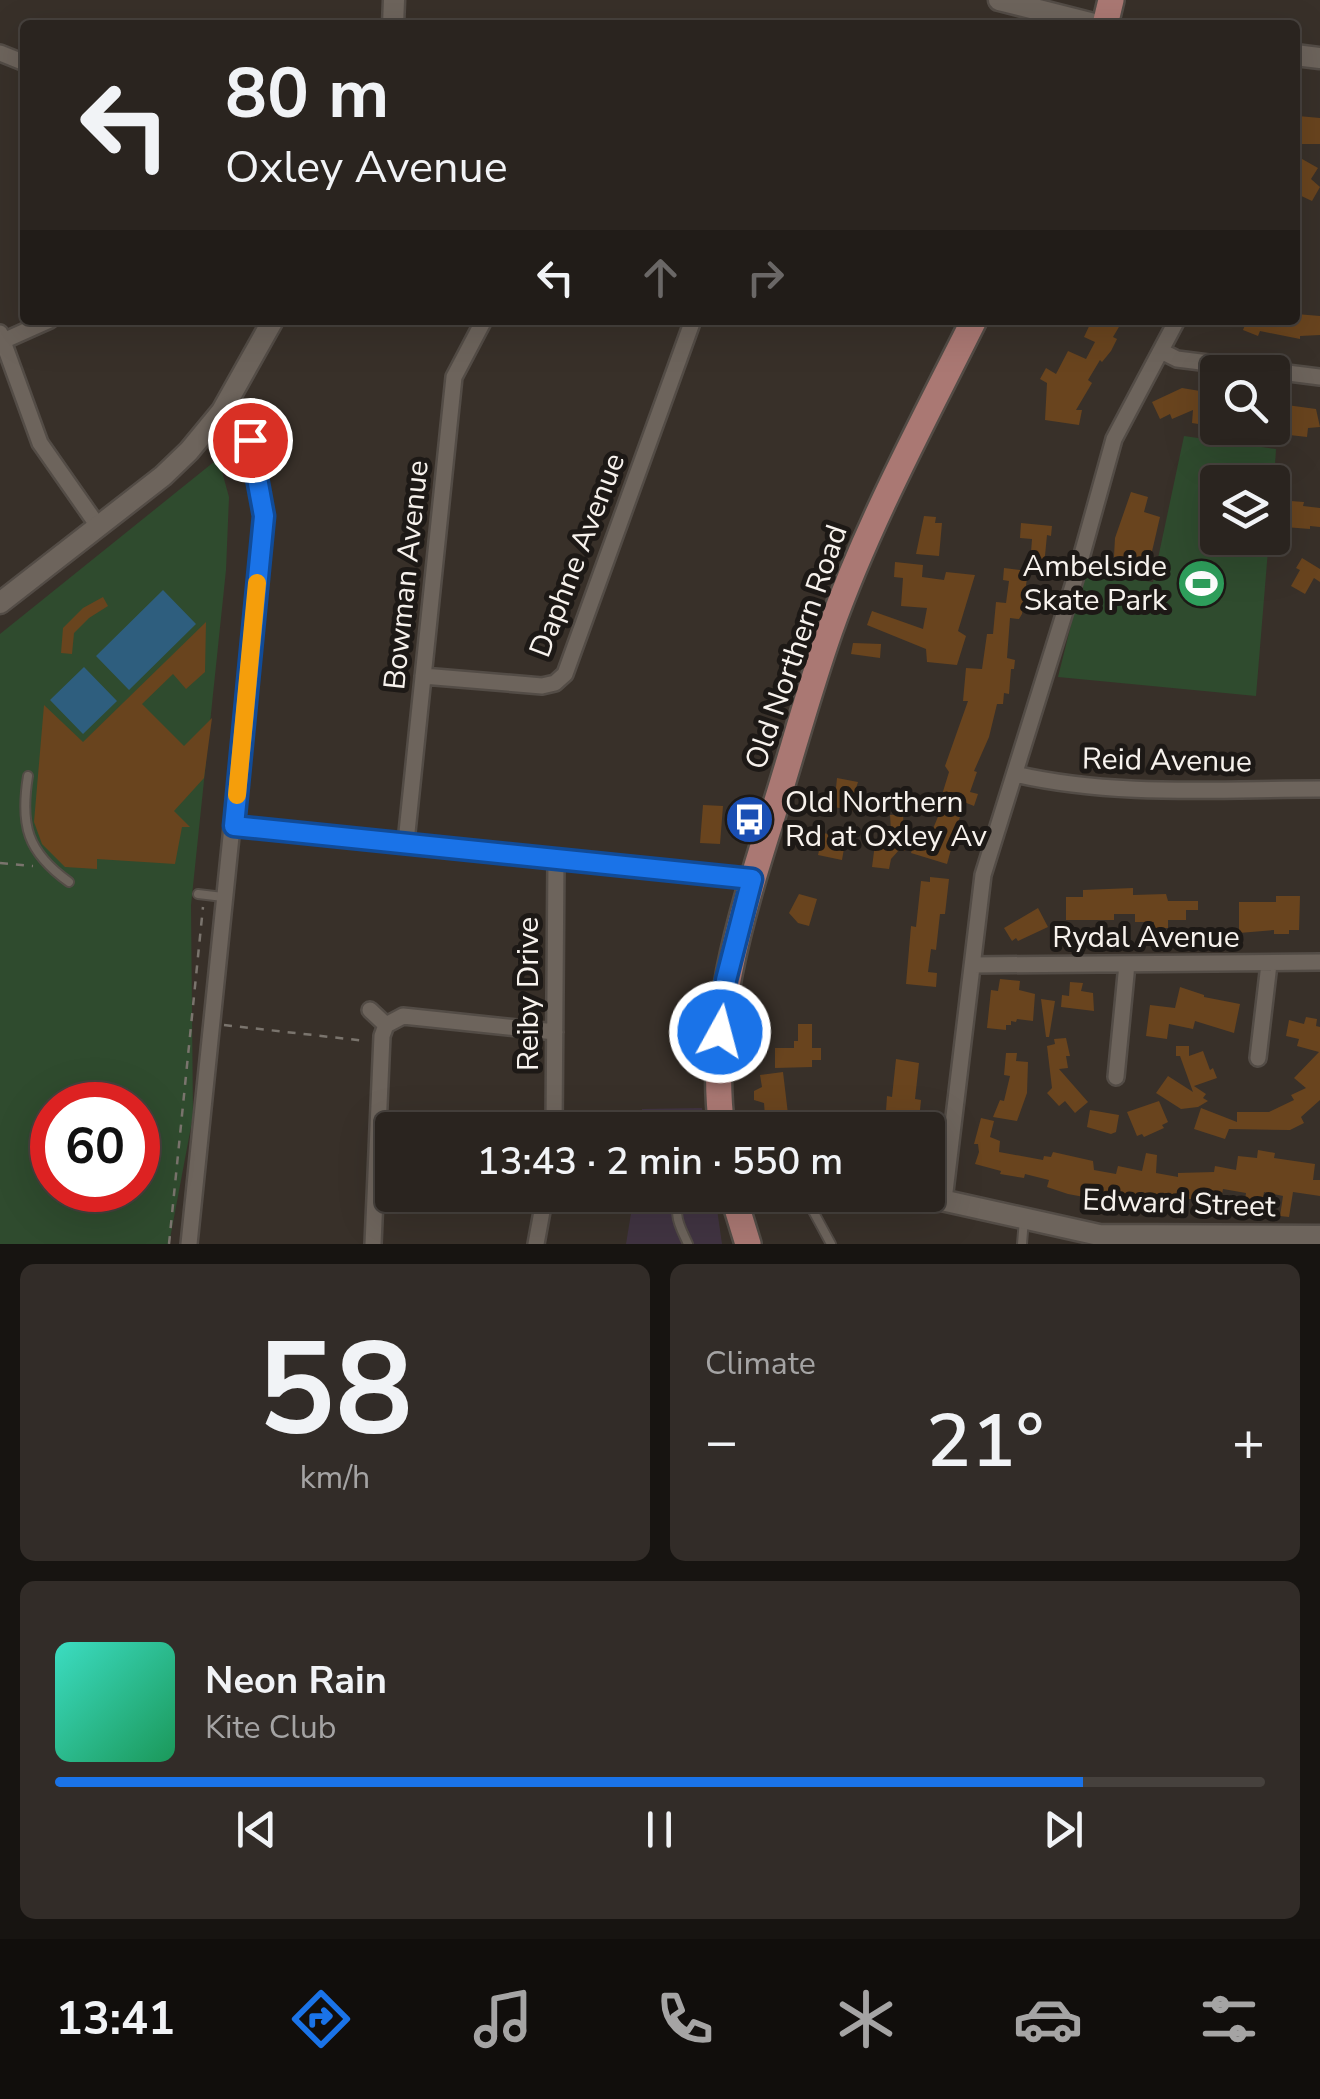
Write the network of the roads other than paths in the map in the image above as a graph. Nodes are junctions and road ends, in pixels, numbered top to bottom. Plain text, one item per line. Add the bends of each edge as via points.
1 (999, 0) edge
2 (1081, 20) edge
3 (36, 325) edge
4 (270, 325) edge
5 (481, 325) edge
6 (691, 325) edge
7 (972, 325) edge
8 (1174, 325) edge
9 (2, 337) edge
10 (1161, 351) junction
11 (1320, 377) edge
12 (222, 410) junction
13 (98, 526) junction
14 (0, 603) edge
15 (423, 676) junction
16 (1014, 774) junction
17 (28, 776) dead end
18 (1320, 789) edge
19 (234, 826) junction
20 (406, 842) junction
21 (556, 858) junction
22 (752, 879) junction
23 (69, 882) dead end
24 (201, 894) road end
25 (226, 897) junction
26 (1320, 962) edge
27 (973, 964) junction
28 (1127, 964) junction
29 (1269, 964) junction
30 (370, 1010) dead end
31 (386, 1025) junction
32 (555, 1032) junction
33 (1258, 1058) dead end
34 (1116, 1077) dead end
35 (554, 1112) edge
36 (720, 1112) edge
37 (945, 1192) edge
38 (945, 1200) edge
39 (542, 1212) edge
40 (676, 1212) edge
41 (738, 1212) edge
42 (814, 1212) edge
43 (1024, 1220) junction
44 (1320, 1236) edge
45 (1133, 1240) edge
46 (190, 1244) edge
47 (373, 1244) edge
48 (536, 1244) edge
49 (688, 1244) edge
50 (748, 1244) edge
51 (831, 1244) edge
52 (1022, 1244) edge

1 - 2 street
3 - 9 street
4 - 12 street
5 - 15 street, Bowman Avenue via 454,377
6 - 15 street, Daphne Avenue via 566,674 542,686
7 - 22 main road, Old Northern Road via 880,510 831,628
8 - 10 street
9 - 13 street via 40,443
10 - 11 street
10 - 16 street via 1114,439
12 - 13 street via 176,464
12 - 19 street via 250,440 264,516
13 - 14 street
15 - 20 street, Bowman Avenue
16 - 18 street, Reid Avenue via 1108,789
16 - 27 street via 982,875
17 - 23 lane via 29,840
19 - 20 street
19 - 25 street
20 - 21 street
21 - 22 street
21 - 32 street, Reiby Drive
22 - 36 main road, Old Northern Road via 722,1011
24 - 25 lane
25 - 46 street
26 - 29 street, Rydal Avenue
27 - 28 street, Rydal Avenue
27 - 37 street
28 - 29 street, Rydal Avenue
28 - 34 street
29 - 33 street
30 - 31 street
31 - 32 street via 403,1016
31 - 47 street
32 - 35 street, Reiby Drive
38 - 43 street, Edward Street
39 - 48 street
40 - 49 lane
41 - 50 main road
42 - 51 lane
43 - 45 street, Edward Street
43 - 52 lane
44 - 45 street, Edward Street

